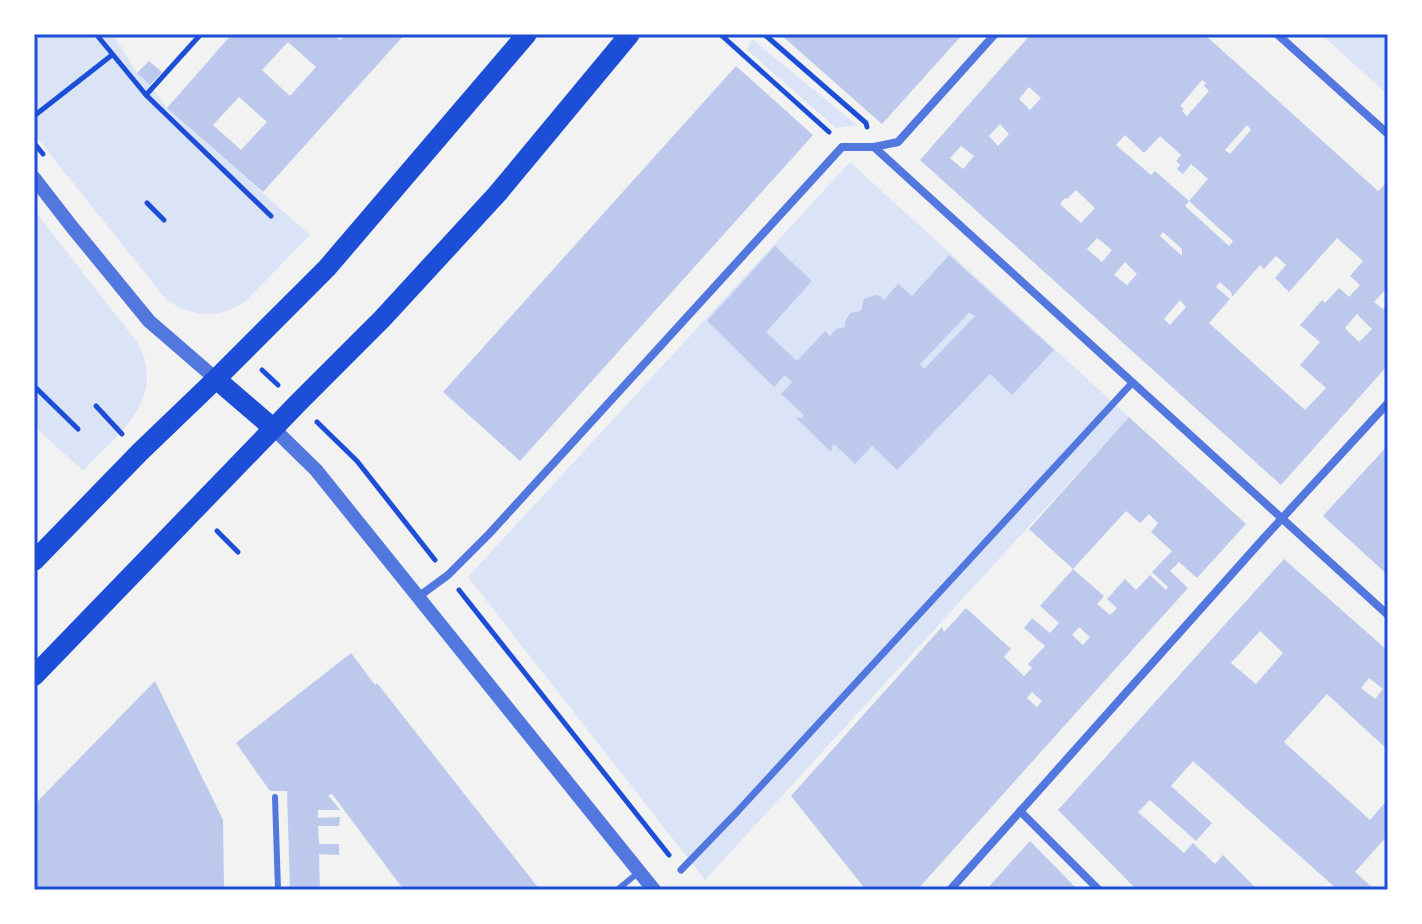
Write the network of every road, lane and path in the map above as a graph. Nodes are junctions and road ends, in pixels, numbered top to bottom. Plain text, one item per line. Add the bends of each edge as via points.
1 (96, 34) edge
2 (201, 34) edge
3 (527, 34) edge
4 (630, 34) edge
5 (720, 34) edge
6 (764, 34) edge
7 (995, 34) edge
8 (1277, 34) edge
9 (112, 55) junction
10 (146, 95) junction
11 (34, 116) edge
12 (866, 123) dead end
13 (830, 132) dead end
14 (1388, 134) edge
15 (34, 143) edge
16 (874, 147) junction
17 (43, 154) dead end
18 (34, 178) edge
19 (147, 203) dead end
20 (271, 216) dead end
21 (164, 220) dead end
22 (243, 351) junction
23 (216, 379) junction
24 (1132, 383) junction
25 (34, 386) edge
26 (298, 403) junction
27 (1388, 403) edge
28 (96, 406) dead end
29 (273, 428) junction
30 (78, 429) dead end
31 (122, 434) dead end
32 (1282, 519) junction
33 (217, 531) dead end
34 (238, 552) dead end
35 (34, 561) edge
36 (439, 565) dead end
37 (456, 585) dead end
38 (418, 597) junction
39 (1388, 615) edge
40 (34, 676) edge
41 (275, 797) dead end
42 (1020, 811) junction
43 (681, 870) joint
44 (639, 872) junction
45 (278, 890) edge
46 (617, 890) edge
47 (654, 890) edge
48 (950, 890) edge
49 (1099, 890) edge

1 - 9 path
2 - 10 path
3 - 22 main road via 340,253
4 - 26 main road via 498,193
5 - 13 path
6 - 12 path
7 - 16 street via 898,142
8 - 14 street
9 - 10 path
9 - 11 path
10 - 20 path
15 - 17 path
16 - 24 street
16 - 38 street via 842,147 489,534
18 - 23 street via 149,321
19 - 21 path
22 - 23 main road
22 - 26 path
23 - 29 main road
23 - 35 main road
24 - 32 street
24 - 43 street
25 - 30 path
26 - 29 main road
26 - 36 path via 357,461
27 - 32 street
28 - 31 path
29 - 38 street via 316,470
29 - 40 main road
32 - 39 street
32 - 42 street
33 - 34 path
37 - 43 path
38 - 44 street
41 - 45 lane
42 - 48 street
42 - 49 street
44 - 46 lane
44 - 47 street

